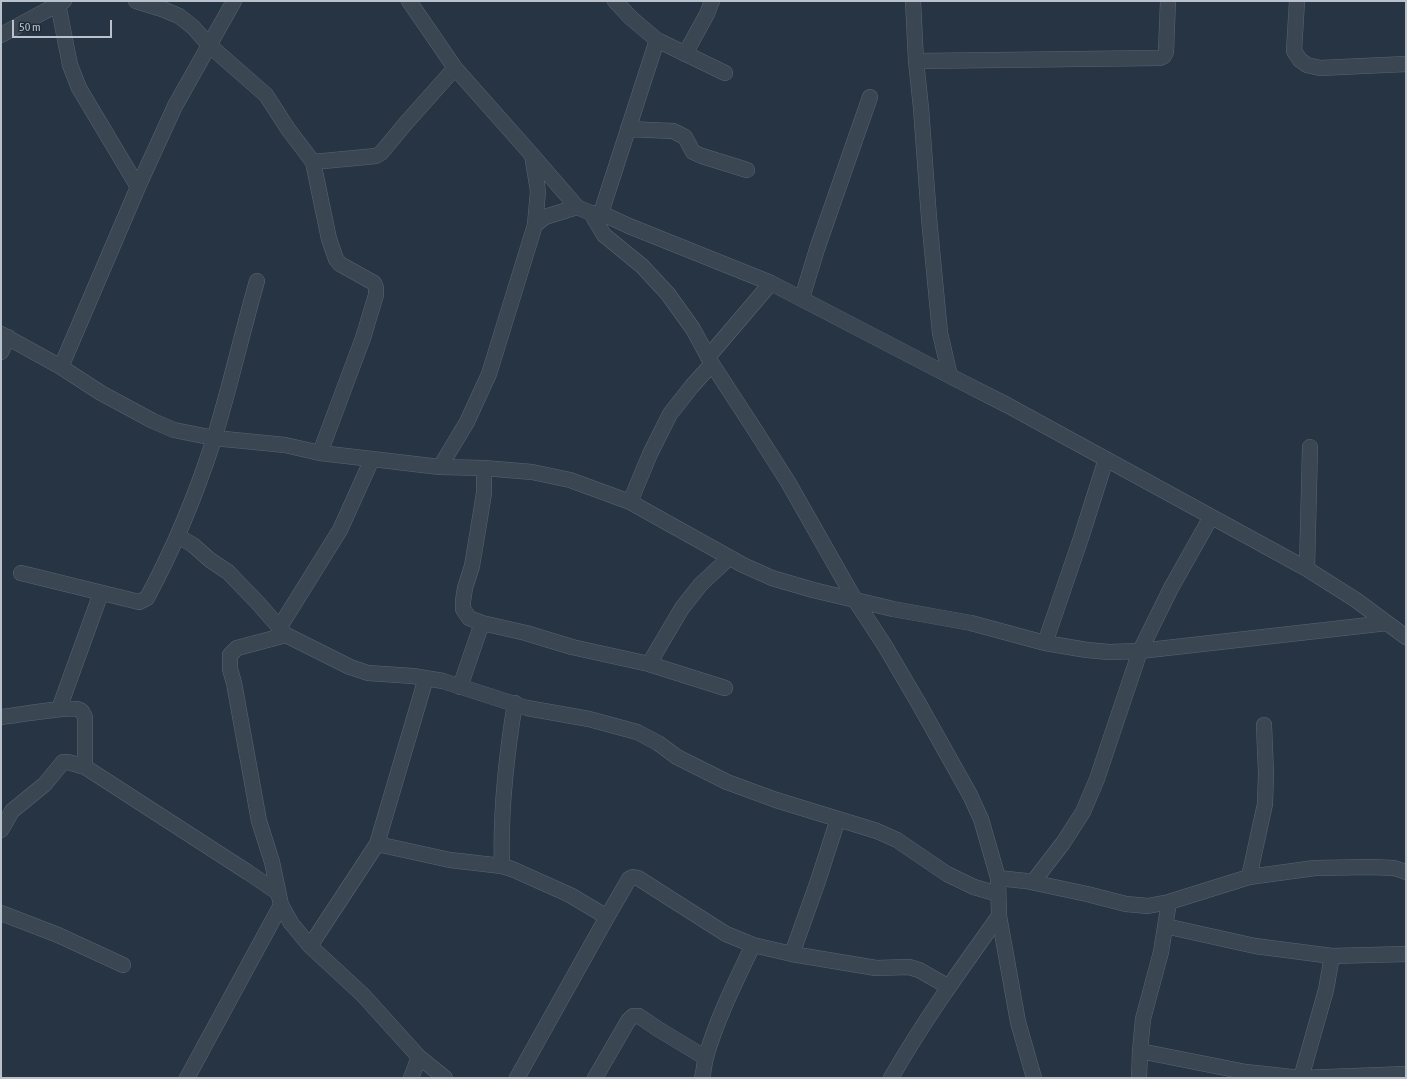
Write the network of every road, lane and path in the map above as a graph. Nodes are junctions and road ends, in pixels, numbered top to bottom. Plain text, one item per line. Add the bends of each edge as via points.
1 (136, 1) edge
2 (234, 1) edge
3 (409, 1) edge
4 (615, 1) edge
5 (712, 1) edge
6 (913, 1) edge
7 (1168, 1) edge
8 (1297, 1) edge
9 (61, 3) edge
10 (1, 35) edge
11 (657, 40) junction
12 (209, 45) junction
13 (686, 54) junction
14 (916, 61) junction
15 (1406, 64) edge
16 (455, 68) junction
17 (725, 73) dead end
18 (870, 97) dead end
19 (628, 129) junction
20 (532, 155) junction
21 (313, 162) junction
22 (747, 170) dead end
23 (138, 187) junction
24 (577, 208) junction
25 (596, 213) junction
26 (535, 225) junction
27 (257, 281) dead end
28 (771, 283) junction
29 (802, 298) junction
30 (4, 335) edge
31 (1, 352) edge
32 (710, 360) junction
33 (61, 367) junction
34 (950, 376) junction
35 (214, 438) junction
36 (1310, 447) dead end
37 (320, 452) junction
38 (372, 459) junction
39 (1106, 459) junction
40 (440, 467) junction
41 (484, 468) junction
42 (630, 502) junction
43 (1211, 517) junction
44 (178, 536) junction
45 (729, 558) junction
46 (1307, 569) junction
47 (21, 573) dead end
48 (101, 593) junction
49 (855, 600) junction
50 (482, 623) junction
51 (1387, 623) junction
52 (282, 631) junction
53 (1406, 638) edge
54 (1045, 643) junction
55 (1140, 651) junction
56 (649, 664) junction
57 (426, 678) junction
58 (460, 687) junction
59 (726, 688) dead end
60 (515, 704) junction
61 (59, 709) junction
62 (1, 718) edge
63 (1264, 725) dead end
64 (85, 767) junction
65 (838, 819) junction
66 (1, 830) edge
67 (377, 844) junction
68 (502, 866) junction
69 (1402, 869) edge
70 (1249, 877) junction
71 (998, 878) junction
72 (1033, 882) junction
73 (998, 894) junction
74 (279, 899) junction
75 (1169, 902) junction
76 (1, 913) edge
77 (999, 916) junction
78 (607, 917) junction
79 (1165, 926) junction
80 (753, 945) junction
81 (310, 946) junction
82 (792, 954) junction
83 (1406, 954) edge
84 (1332, 956) junction
85 (123, 965) dead end
86 (949, 987) junction
87 (1140, 1051) junction
88 (418, 1056) junction
89 (706, 1058) junction
90 (1406, 1074) edge
91 (187, 1078) edge
92 (411, 1078) edge
93 (445, 1078) edge
94 (517, 1078) edge
95 (595, 1078) edge
96 (702, 1078) edge
97 (891, 1078) edge
98 (1034, 1078) edge
99 (1139, 1078) edge
100 (1301, 1078) edge

1 - 12 street via 179,16
2 - 12 street
3 - 16 street
4 - 11 street
5 - 13 street
6 - 14 street
7 - 14 street via 1166,52 1160,58
8 - 15 street via 1294,51 1307,65 1320,68
9 - 10 street
9 - 23 street via 70,65 79,88
11 - 13 street
11 - 19 street
12 - 21 street via 266,95
12 - 23 street via 175,106
13 - 17 street
14 - 34 street via 940,333
16 - 20 street
16 - 21 street via 381,153 376,156
18 - 29 street
19 - 22 street via 673,131 685,137 693,152
19 - 25 street
20 - 24 street
20 - 26 street via 538,191
21 - 37 street via 329,239 336,259 340,264 374,283 376,288 363,338
23 - 33 street
24 - 25 street
24 - 26 street via 545,217
25 - 28 street
25 - 32 street via 604,235 642,266 668,294 693,329
26 - 40 street via 489,374 467,422
27 - 35 street
28 - 29 street
28 - 32 street
29 - 34 street
30 - 31 street
30 - 33 street
32 - 42 street via 670,414
32 - 49 street via 788,482
33 - 35 street via 101,393 153,421 174,430
34 - 39 street
35 - 37 street via 285,445
35 - 44 street
36 - 46 street
37 - 38 street
38 - 40 street
38 - 52 street via 340,530
39 - 43 street
39 - 54 street
40 - 41 street
41 - 42 street via 532,472 570,480
41 - 50 street via 480,523 463,601 463,609 469,618
42 - 45 street
43 - 46 street
43 - 55 street
44 - 48 street via 147,598 140,602
44 - 52 street via 228,572
45 - 49 street via 772,578
45 - 56 street via 701,584 682,608
46 - 51 street
47 - 48 street
48 - 61 street
49 - 54 street via 971,623
49 - 71 street via 885,646 970,795
50 - 56 street
50 - 58 street
51 - 53 street
51 - 55 street
52 - 57 street via 350,667 368,673
52 - 74 street via 237,648 230,655 230,669 259,821 272,862
54 - 55 street via 1110,652
55 - 72 street via 1097,779 1083,812
56 - 59 street
57 - 58 street
57 - 67 street
58 - 60 street
60 - 65 street via 637,732 677,757 727,782
60 - 68 street via 503,790
61 - 62 street
61 - 64 street via 72,708 83,712
63 - 70 street via 1265,804
64 - 66 street via 63,762 45,784 12,811
64 - 74 street via 249,873
65 - 73 street via 897,840 947,874 974,887
65 - 82 street
67 - 68 street via 450,860
67 - 81 street
68 - 78 street via 570,895
69 - 70 street via 1315,868
70 - 75 street
71 - 72 street
71 - 73 street
72 - 75 street via 1126,904 1148,906
73 - 77 street
74 - 81 street via 291,923
74 - 91 street
75 - 79 street
76 - 85 street via 58,935
77 - 86 street
77 - 98 street via 1018,1022
78 - 80 street via 629,879 633,877 726,934
78 - 94 street
79 - 84 street via 1255,946
79 - 87 street via 1144,1019
80 - 82 street
80 - 89 street via 718,1022
81 - 88 street via 363,995
82 - 86 street via 876,968 909,967
83 - 84 street
84 - 100 street via 1324,997
86 - 97 street
87 - 99 street
87 - 100 street via 1246,1072
88 - 92 street
88 - 93 street
89 - 95 street via 639,1016 633,1016 628,1020
89 - 96 street
90 - 100 street

